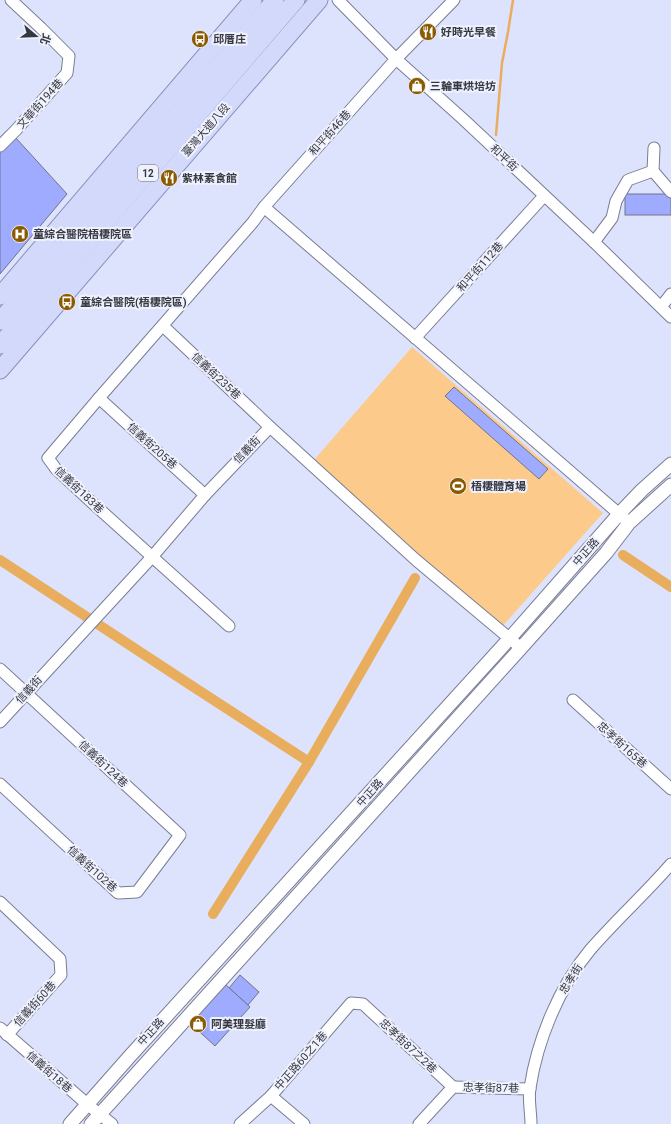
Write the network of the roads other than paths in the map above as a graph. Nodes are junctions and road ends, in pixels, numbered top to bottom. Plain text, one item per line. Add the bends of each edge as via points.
1 (11, 0) edge
2 (253, 0) edge
3 (274, 0) edge
4 (296, 0) edge
5 (319, 0) edge
6 (338, 0) edge
7 (454, 0) edge
8 (396, 59) junction
9 (0, 146) edge
10 (654, 148) dead end
11 (653, 171) junction
12 (671, 192) edge
13 (544, 196) junction
14 (264, 207) junction
15 (594, 242) junction
16 (671, 294) edge
17 (0, 296) edge
18 (661, 307) junction
19 (671, 317) edge
20 (0, 321) edge
21 (163, 326) junction
22 (415, 338) junction
23 (0, 345) edge
24 (0, 370) edge
25 (99, 398) junction
26 (270, 427) junction
27 (671, 464) edge
28 (671, 485) edge
29 (205, 495) junction
30 (620, 513) junction
31 (629, 523) junction
32 (152, 557) junction
33 (229, 626) dead end
34 (510, 638) junction
35 (522, 648) junction
36 (0, 669) edge
37 (26, 693) junction
38 (572, 700) dead end
39 (0, 722) edge
40 (0, 784) edge
41 (671, 789) edge
42 (180, 835) joint
43 (671, 864) edge
44 (0, 902) edge
45 (363, 1004) joint
46 (4, 1032) edge
47 (453, 1087) junction
48 (530, 1089) junction
49 (271, 1096) junction
50 (87, 1104) junction
51 (100, 1113) junction
52 (70, 1124) edge
53 (91, 1124) edge
54 (112, 1124) edge
55 (240, 1124) edge
56 (304, 1124) edge
57 (419, 1124) edge
58 (531, 1124) edge

1 - 9 street, 文華街194巷 via 69,56 67,73
2 - 17 main road
3 - 20 main road, 12
4 - 23 main road, 臺灣大道八段 / 12
5 - 24 main road, 臺灣大道八段 / 12
6 - 8 street, 和平街
7 - 8 street, 和平街46巷
8 - 13 street, 和平街
8 - 14 street, 和平街46巷
10 - 11 street
11 - 12 street
11 - 15 street via 628,180 616,201 612,218
13 - 15 street, 和平街
13 - 22 street, 和平街112巷
14 - 21 street, 和平街46巷 via 254,222
14 - 22 street
15 - 18 street, 和平街
16 - 18 street
18 - 19 street, 和平街
21 - 25 street, 和平街46巷
21 - 26 street, 信義街235巷
22 - 30 street
25 - 29 street, 信義街205巷
25 - 32 street, 信義街183巷 via 48,458
26 - 29 street, 信義街
26 - 34 street, 信義街 via 416,560
27 - 30 street, 中正路
28 - 31 street, 中正路
29 - 32 street, 信義街
30 - 31 street
30 - 34 street, 中正路
31 - 35 street, 中正路 via 606,553
32 - 33 street
32 - 37 street, 信義街
34 - 35 street, 信義街
34 - 50 street, 中正路
35 - 51 street, 中正路
36 - 37 street, 信義街124巷
37 - 39 street, 信義街
37 - 42 street, 信義街124巷
38 - 41 street, 忠孝街165巷
40 - 42 street, 信義街102巷 via 118,893 137,892
43 - 48 street, 忠孝街 via 590,951 575,971 554,1007 537,1054
44 - 46 street, 信義街60巷 via 60,959 61,975
45 - 47 street, 忠孝街87之2巷
45 - 49 street, 中正路60之1巷 via 351,1003
46 - 50 street, 信義街18巷
47 - 48 street, 忠孝街87巷
47 - 57 street, 忠孝街87巷
48 - 58 street, 忠孝街
49 - 55 street, 中正路60之1巷
49 - 56 street
50 - 51 street, 信義街18巷
50 - 52 street, 中正路
51 - 53 street, 中正路
51 - 54 street, 信義街18巷

